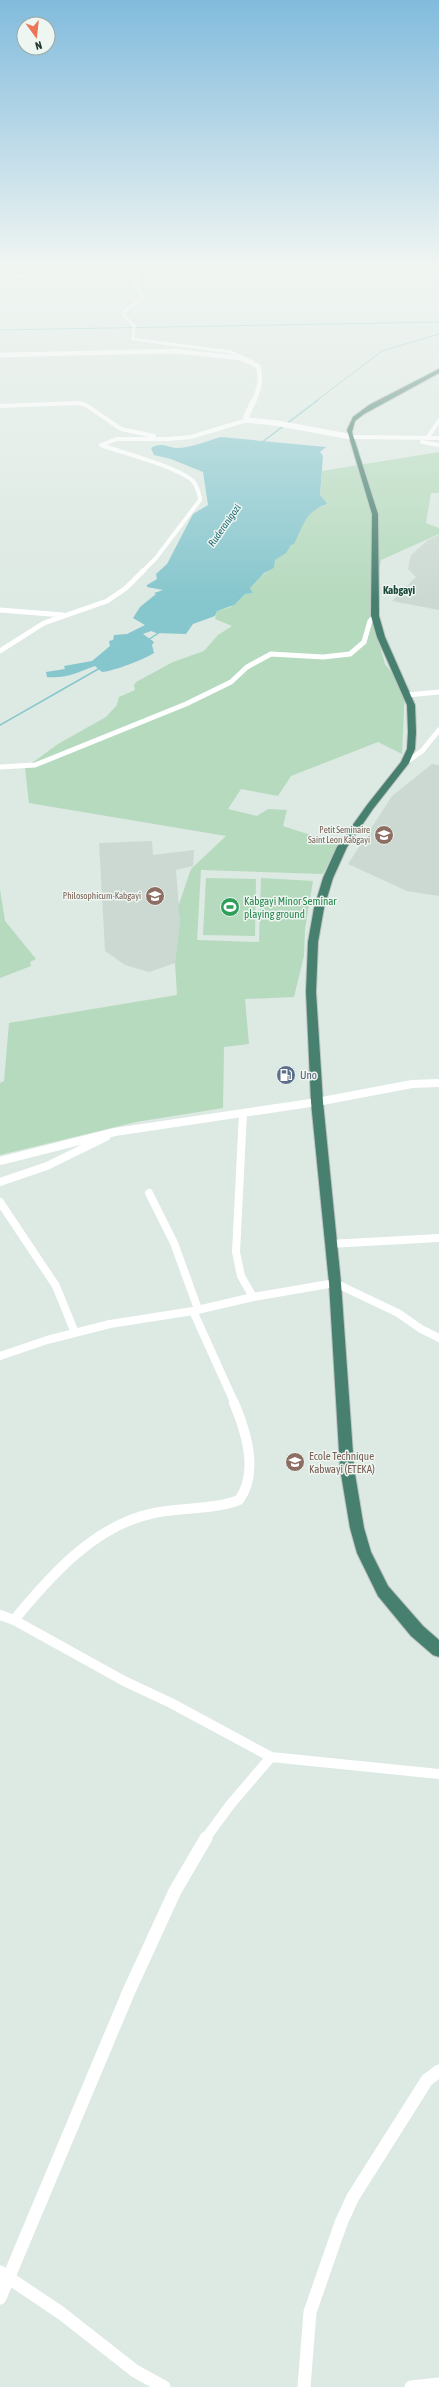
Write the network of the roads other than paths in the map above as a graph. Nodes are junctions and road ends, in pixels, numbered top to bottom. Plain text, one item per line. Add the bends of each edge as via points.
1 (260, 376) edge
2 (429, 376) edge
3 (0, 406) edge
4 (246, 420) junction
5 (439, 421) edge
6 (352, 437) junction
7 (427, 438) junction
8 (439, 438) edge
9 (172, 439) junction
10 (388, 439) junction
11 (439, 444) edge
12 (0, 610) edge
13 (65, 615) junction
14 (375, 616) junction
15 (0, 651) edge
16 (439, 692) edge
17 (407, 695) junction
18 (439, 730) edge
19 (405, 763) junction
20 (0, 766) edge
21 (439, 1083) edge
22 (317, 1102) junction
23 (243, 1113) junction
24 (115, 1132) junction
25 (0, 1161) edge
26 (0, 1182) edge
27 (149, 1193) dead end
28 (0, 1202) edge
29 (439, 1238) edge
30 (330, 1244) junction
31 (334, 1283) junction
32 (253, 1297) junction
33 (196, 1310) junction
34 (75, 1333) junction
35 (439, 1338) edge
36 (0, 1356) edge
37 (0, 1615) edge
38 (14, 1620) junction
39 (439, 1650) edge
40 (271, 1756) junction
41 (439, 1774) edge
42 (439, 2071) edge
43 (4, 2276) edge
44 (0, 2298) edge
45 (439, 2384) edge
46 (164, 2387) edge
47 (304, 2387) edge
48 (411, 2387) edge

1 - 4 street via 254,404
2 - 6 highway via 361,413 350,427
3 - 9 street via 79,403 121,429
4 - 6 street
4 - 9 street via 203,434
5 - 7 street via 433,426
6 - 10 street
6 - 14 highway via 375,514
7 - 8 street
7 - 10 street
9 - 13 street via 117,438 102,445 175,471 193,481 200,500 156,558 133,582 107,601
10 - 11 street
12 - 13 street
13 - 15 street via 44,623
14 - 17 highway via 387,652
14 - 20 street via 370,621 364,642 350,654 323,657 271,654 212,694 35,765
16 - 17 street
17 - 19 highway via 413,718 411,749
18 - 19 street via 422,752
19 - 22 highway via 342,847 328,878 319,908 313,942 311,992
21 - 22 street via 412,1084
22 - 23 street
22 - 30 highway
23 - 24 street
23 - 32 street via 236,1252 241,1276
24 - 25 street
24 - 26 street via 47,1166
27 - 33 street via 174,1243
28 - 34 street via 56,1286
29 - 30 street
30 - 31 highway
31 - 32 street
31 - 35 street via 398,1313
31 - 39 highway via 347,1468 362,1547 383,1591 417,1631
32 - 33 street
33 - 34 street
33 - 38 street via 206,1343 231,1395 247,1442 248,1466 242,1496 235,1503 225,1505 172,1508 151,1513 106,1530 66,1562
34 - 36 street
37 - 38 street
38 - 40 street via 124,1681
40 - 41 street
40 - 43 street via 210,1832 175,1891
42 - 47 street via 427,2080 353,2197 341,2223 310,2312
43 - 44 street
43 - 46 street via 61,2313 135,2371
45 - 48 street

